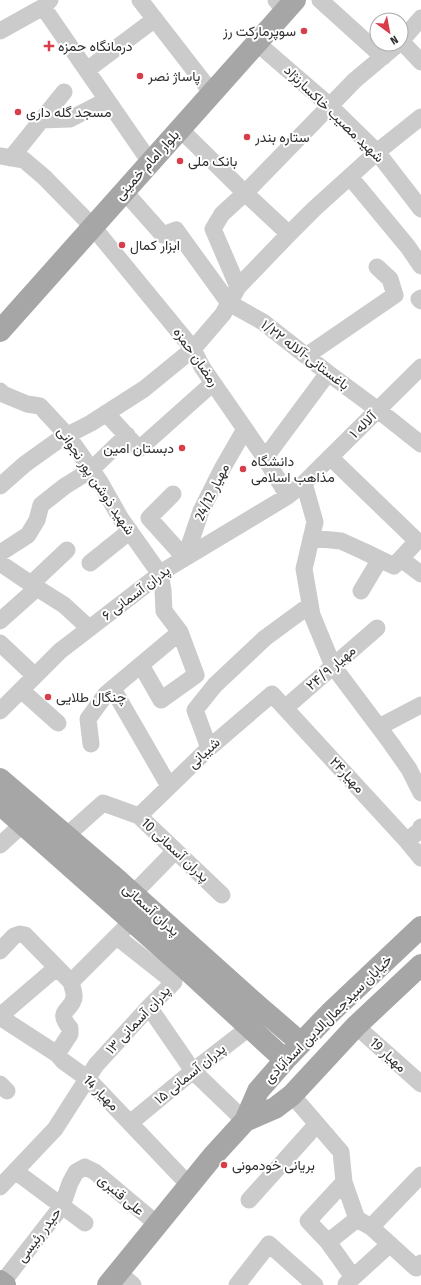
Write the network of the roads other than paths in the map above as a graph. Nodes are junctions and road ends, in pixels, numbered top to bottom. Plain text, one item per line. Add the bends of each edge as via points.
1 (140, 0) edge
2 (320, 0) edge
3 (46, 3) edge
4 (285, 4) edge
5 (421, 18) edge
6 (155, 19) junction
7 (2, 27) edge
8 (409, 32) edge
9 (257, 43) junction
10 (409, 49) edge
11 (389, 52) edge
12 (383, 57) junction
13 (421, 62) edge
14 (87, 70) junction
15 (64, 92) dead end
16 (212, 93) junction
17 (107, 100) junction
18 (330, 106) junction
19 (421, 117) edge
20 (41, 120) junction
21 (180, 129) junction
22 (377, 152) junction
23 (6, 157) edge
24 (150, 162) junction
25 (350, 177) junction
26 (124, 191) junction
27 (245, 193) junction
28 (421, 209) edge
29 (93, 227) junction
30 (289, 234) junction
31 (421, 266) edge
32 (377, 267) dead end
33 (238, 287) junction
34 (421, 298) edge
35 (421, 301) edge
36 (229, 303) junction
37 (0, 331) edge
38 (192, 349) junction
39 (306, 356) junction
40 (421, 366) edge
41 (328, 373) junction
42 (213, 383) junction
43 (0, 391) edge
44 (378, 410) junction
45 (106, 413) junction
46 (245, 429) junction
47 (67, 435) junction
48 (127, 435) junction
49 (421, 444) edge
50 (330, 457) junction
51 (265, 458) junction
52 (91, 470) junction
53 (304, 483) junction
54 (0, 486) edge
55 (173, 494) dead end
56 (288, 496) junction
57 (130, 531) junction
58 (311, 538) junction
59 (67, 550) dead end
60 (0, 553) edge
61 (185, 558) junction
62 (380, 559) junction
63 (401, 559) junction
64 (0, 563) edge
65 (90, 563) dead end
66 (160, 574) junction
67 (421, 574) edge
68 (34, 586) junction
69 (361, 592) dead end
70 (310, 605) junction
71 (0, 621) edge
72 (89, 628) junction
73 (377, 628) dead end
74 (180, 632) junction
75 (0, 643) edge
76 (141, 665) junction
77 (333, 666) junction
78 (35, 676) junction
79 (113, 689) junction
80 (21, 690) junction
81 (172, 692) junction
82 (272, 694) joint
83 (421, 705) edge
84 (285, 708) junction
85 (195, 710) junction
86 (0, 711) edge
87 (58, 723) dead end
88 (379, 727) junction
89 (91, 744) dead end
90 (209, 748) junction
91 (415, 767) edge
92 (0, 779) edge
93 (169, 786) junction
94 (421, 793) edge
95 (0, 804) edge
96 (139, 816) junction
97 (23, 824) junction
98 (421, 827) edge
99 (66, 836) junction
100 (407, 841) junction
101 (0, 845) edge
102 (175, 851) junction
103 (421, 858) edge
104 (133, 894) junction
105 (222, 895) dead end
106 (133, 921) junction
107 (421, 926) edge
108 (117, 936) junction
109 (0, 951) edge
110 (421, 965) edge
111 (56, 968) junction
112 (71, 982) junction
113 (149, 1007) junction
114 (0, 1017) edge
115 (356, 1026) junction
116 (250, 1027) junction
117 (282, 1027) junction
118 (267, 1043) junction
119 (301, 1043) junction
120 (57, 1054) junction
121 (285, 1060) junction
122 (192, 1071) junction
123 (88, 1079) junction
124 (421, 1084) edge
125 (292, 1095) junction
126 (245, 1121) junction
127 (130, 1123) junction
128 (317, 1124) junction
129 (85, 1167) joint
130 (15, 1171) junction
131 (421, 1175) edge
132 (344, 1182) junction
133 (189, 1185) junction
134 (0, 1187) edge
135 (250, 1200) dead end
136 (62, 1206) junction
137 (85, 1223) dead end
138 (364, 1223) junction
139 (157, 1224) junction
140 (328, 1242) junction
141 (390, 1244) junction
142 (421, 1263) edge
143 (119, 1281) edge
144 (349, 1281) edge
145 (2, 1283) edge
146 (238, 1285) edge
147 (315, 1285) edge

1 - 6 street
2 - 12 street
3 - 7 street
3 - 14 street
4 - 9 main road, بلوار امام خمینی
5 - 8 street
6 - 14 street
6 - 16 street
9 - 16 main road, بلوار امام خمینی
9 - 18 street, شهید مصیب خاکسارنژاد
10 - 13 street
11 - 12 street
12 - 18 street via 355,80
14 - 17 street
15 - 20 street
16 - 21 main road, بلوار امام خمینی
17 - 20 street via 70,119
17 - 24 street
18 - 22 street, شهید مصیب خاکسارنژاد
18 - 27 street
19 - 22 street
20 - 23 street
21 - 24 main road, بلوار امام خمینی
21 - 27 street
22 - 25 street
22 - 28 street, شهید مصیب خاکسارنژاد
23 - 29 street, رمضان حمزه via 24,160
24 - 26 main road, بلوار امام خمینی
25 - 30 street
25 - 31 street
26 - 29 main road, بلوار امام خمینی
26 - 36 street via 163,235 176,230
27 - 30 street
27 - 33 street via 222,214 213,230
29 - 37 main road, بلوار امام خمینی
29 - 38 street, رمضان حمزه
30 - 33 street
32 - 39 street via 390,279 395,294
33 - 36 street
34 - 35 street
36 - 38 street via 223,314
36 - 39 street, باغستانی-آلاله ۱/۲۲ via 262,321
38 - 42 street, رمضان حمزه
38 - 45 street via 144,389
39 - 41 street, باغستانی-آلاله ۱/۲۲
40 - 44 street, آلاله ۱
41 - 44 street, باغستانی-آلاله ۱/۲۲
41 - 51 street
42 - 46 street, رمضان حمزه
42 - 48 street via 139,449
43 - 47 street, شهید ذوشن پور نجوانی via 27,404 40,406
44 - 49 street, باغستانی-آلاله ۱/۲۲
44 - 50 street, آلاله ۱
45 - 47 street
45 - 48 street
46 - 51 street, رمضان حمزه
46 - 61 street, مهیار 24/12 via 201,511
47 - 52 street, شهید ذوشن پور نجوانی
47 - 54 street via 25,464
48 - 52 street
50 - 53 street, آلاله ۱
50 - 63 street via 417,541
51 - 56 street, رمضان حمزه
52 - 57 street, شهید ذوشن پور نجوانی
52 - 60 street via 41,505 37,520 28,535
53 - 56 street, پدران آسمانی ۶
53 - 58 street via 315,522
55 - 61 street via 149,518
56 - 61 street, پدران آسمانی ۶
57 - 65 street
57 - 66 street, شهید ذوشن پور نجوانی
58 - 62 street via 341,541
58 - 70 street via 304,569
59 - 68 street
61 - 66 street, پدران آسمانی ۶
62 - 63 street via 394,566
62 - 69 street
63 - 67 street
64 - 68 street
66 - 72 street, پدران آسمانی ۶
66 - 74 street via 164,611
68 - 71 street
68 - 72 street via 64,605
70 - 77 street
70 - 85 street via 265,638 215,685
72 - 78 street, پدران آسمانی ۶ via 60,651
73 - 77 street, مهیار ۲۴/۹
74 - 76 street
74 - 81 street via 196,676
75 - 78 street
76 - 79 street
76 - 81 street via 162,700
77 - 84 street, مهیار ۲۴/۹
77 - 88 street
78 - 80 street, پدران آسمانی ۶
79 - 89 street via 106,694 88,719
79 - 93 street
80 - 86 street, پدران آسمانی ۶
80 - 87 street
81 - 85 street
82 - 84 street, مهیار۲۴
82 - 90 street, شیبانی
83 - 88 street
84 - 100 street, مهیار۲۴
85 - 90 street
88 - 91 street
90 - 93 street, شیبانی
91 - 94 street
92 - 99 main road, پدران آسمانی
93 - 96 street, شیبانی
95 - 97 main road, پدران آسمانی
96 - 99 street, پدران آسمانی 10 via 103,803
96 - 102 street, پدران آسمانی 10
97 - 101 street
97 - 106 main road, پدران آسمانی
98 - 100 street
99 - 104 main road, پدران آسمانی
100 - 103 street, مهیار۲۴
102 - 104 street
102 - 105 street, پدران آسمانی 10
104 - 117 main road, پدران آسمانی
106 - 108 street
106 - 116 main road, پدران آسمانی
107 - 119 main road, خیابان سیدجمال‌الدین اسدآبادی
108 - 112 street
108 - 113 street, پدران آسمانی ۱۳ via 174,982
109 - 111 street via 14,936 25,935
110 - 115 main road, خیابان سیدجمال‌الدین اسدآبادی
111 - 112 street
111 - 114 street
112 - 120 street via 74,999 64,1016 70,1034
113 - 122 street
113 - 123 street, پدران آسمانی ۱۳ via 96,1065
114 - 120 street, مهیار 14
115 - 124 street, مهیار 19
115 - 125 main road, خیابان سیدجمال‌الدین اسدآبادی
116 - 118 main road, پدران آسمانی
116 - 122 street, پدران آسمانی ۱۵
117 - 118 main road via 280,1039 274,1043
117 - 119 main road, پدران آسمانی
118 - 121 main road, پدران آسمانی
119 - 121 main road, خیابان سیدجمال‌الدین اسدآبادی
120 - 123 street, مهیار 14
121 - 126 main road, خیابان سیدجمال‌الدین اسدآبادی via 258,1091
122 - 126 street
122 - 127 street, پدران آسمانی ۱۵
123 - 127 street, مهیار 14
123 - 130 street, پدران آسمانی ۱۳ via 54,1129
125 - 126 main road, خیابان سیدجمال‌الدین اسدآبادی via 275,1108
125 - 128 street
126 - 133 main road
127 - 133 street, مهیار 14
128 - 132 street via 342,1152
128 - 135 street
129 - 136 street, حیدر رئیسی via 76,1172
129 - 139 street, علی قنبری via 95,1172
130 - 134 street, پدران آسمانی ۱۳
130 - 136 street
131 - 138 street
132 - 138 street
132 - 140 street via 308,1221
133 - 139 main road
136 - 137 street
136 - 145 street, حیدر رئیسی
138 - 140 street
138 - 141 street
139 - 143 main road
140 - 144 street
141 - 142 street via 416,1268
141 - 144 street
146 - 147 street via 268,1244

